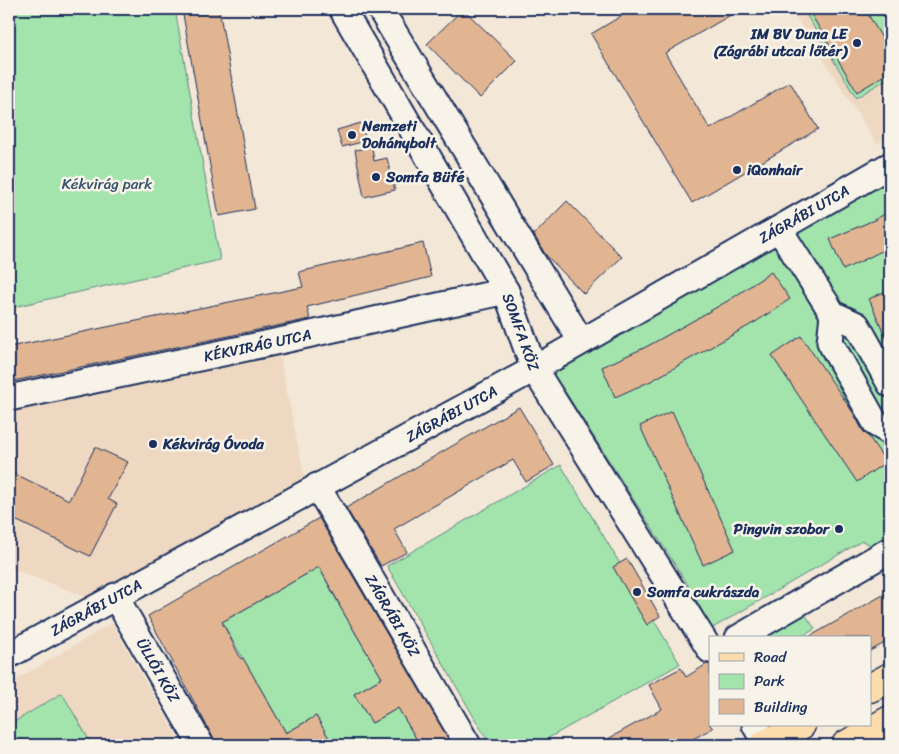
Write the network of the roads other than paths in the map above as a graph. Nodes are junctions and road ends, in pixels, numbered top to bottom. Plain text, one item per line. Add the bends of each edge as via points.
1 (342, 9) edge
2 (380, 9) edge
3 (890, 165) edge
4 (779, 228) junction
5 (506, 291) junction
6 (834, 314) junction
7 (582, 341) junction
8 (534, 369) junction
9 (890, 384) edge
10 (9, 398) edge
11 (890, 432) edge
12 (317, 486) junction
13 (890, 550) edge
14 (116, 596) junction
15 (741, 636) edge
16 (709, 648) edge
17 (9, 655) edge
18 (890, 677) edge
19 (872, 687) edge
20 (890, 720) edge
21 (798, 726) edge
22 (762, 738) edge
23 (201, 745) edge
24 (468, 745) edge
25 (846, 745) edge

1 - 5 street, SOMFA KÖZ
2 - 7 street
3 - 4 street, ZÁGRÁBI UTCA
4 - 6 street
4 - 7 street, ZÁGRÁBI UTCA
5 - 8 street, SOMFA KÖZ
5 - 10 street, KÉKVIRÁG UTCA
6 - 9 street via 857,325
6 - 11 street via 830,342 876,424
7 - 8 street, ZÁGRÁBI UTCA
8 - 12 street, ZÁGRÁBI UTCA
8 - 16 street, SOMFA KÖZ
12 - 14 street, ZÁGRÁBI UTCA
12 - 24 street, ZÁGRÁBI KÖZ
13 - 15 street
14 - 17 street, ZÁGRÁBI UTCA
14 - 23 street, ÜLLŐI KÖZ
18 - 19 main road
20 - 25 main road
21 - 22 main road

